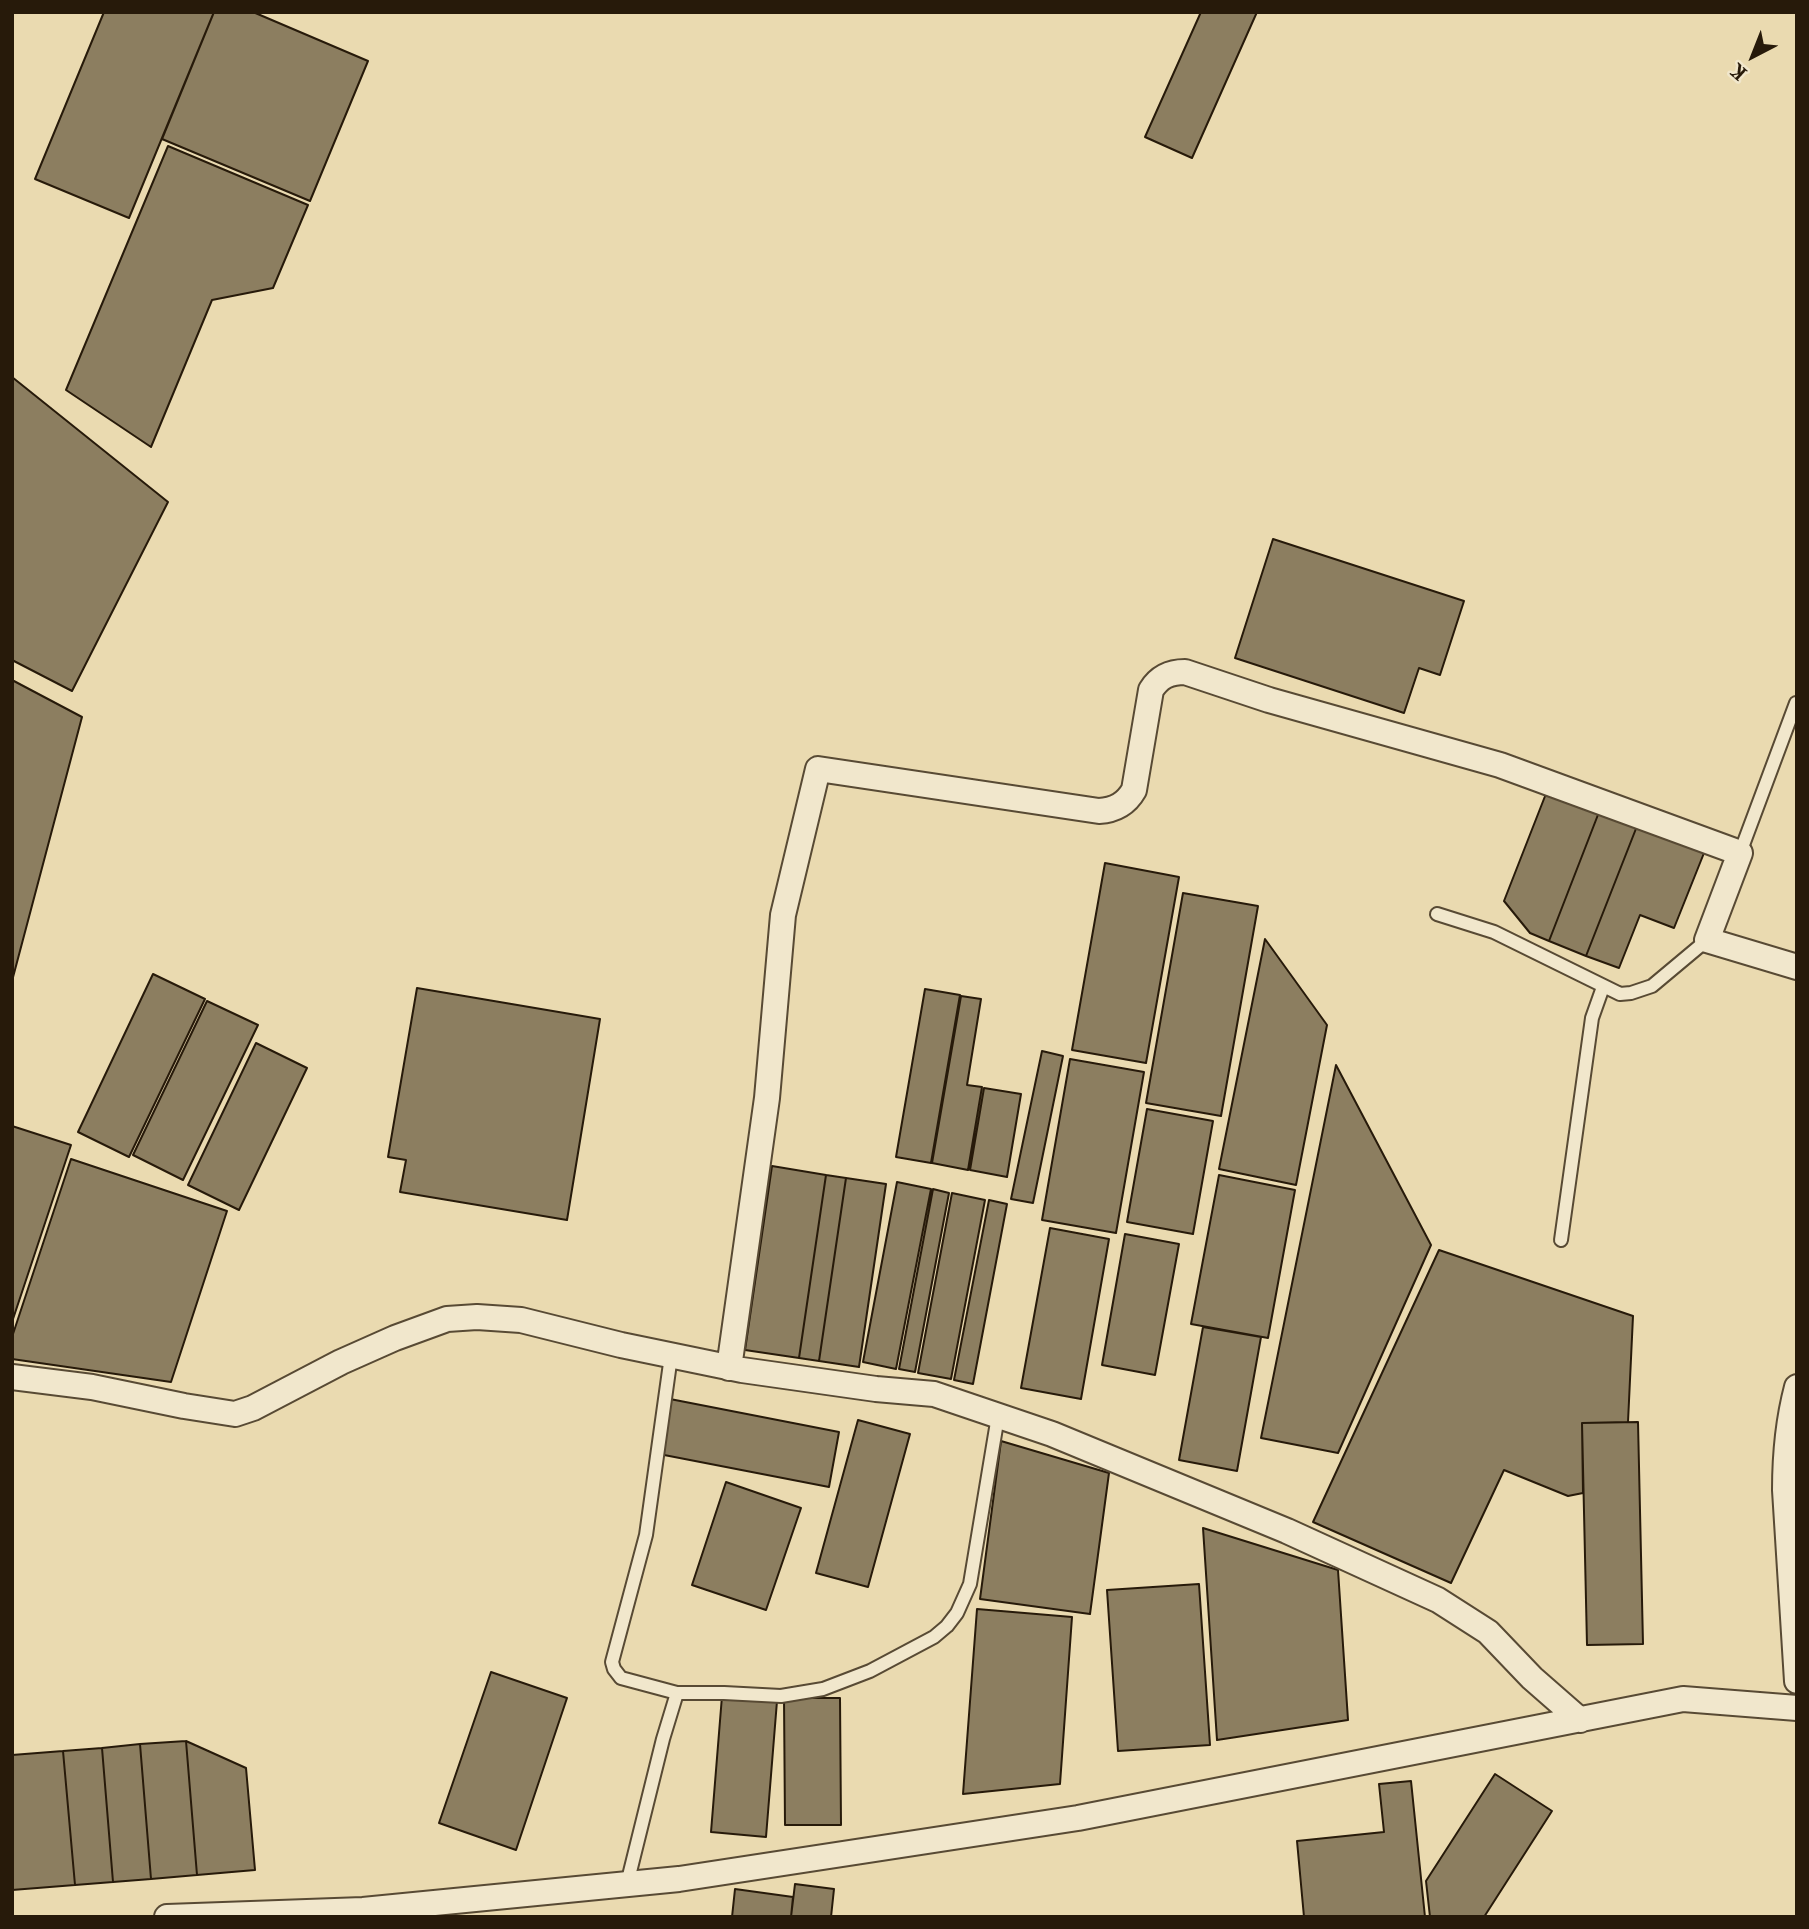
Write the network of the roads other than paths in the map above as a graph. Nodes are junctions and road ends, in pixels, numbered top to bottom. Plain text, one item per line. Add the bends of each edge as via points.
1 (1796, 703) edge
2 (1740, 853) junction
3 (1437, 915) dead end
4 (1707, 940) junction
5 (1797, 967) edge
6 (1603, 987) junction
7 (1561, 1240) dead end
8 (671, 1356) junction
9 (729, 1368) junction
10 (12, 1377) edge
11 (1797, 1387) edge
12 (998, 1416) junction
13 (1797, 1681) edge
14 (677, 1693) junction
15 (1797, 1708) edge
16 (1580, 1720) junction
17 (627, 1884) junction
18 (167, 1917) edge

1 - 2 lane
2 - 4 street
2 - 9 street via 1500,765 1185,672 1167,674 1151,690 1135,790 1125,803 1108,810 818,769 783,915 767,1098
3 - 6 lane via 1494,932
4 - 5 street
4 - 6 lane via 1642,991 1619,993
6 - 7 lane via 1592,1017
8 - 9 street
8 - 10 street via 521,1321 477,1317 447,1319 395,1338 234,1414
8 - 14 lane via 646,1535 612,1662 621,1678
9 - 12 street via 934,1394
11 - 13 street via 1787,1437 1785,1490
12 - 14 lane via 970,1584 947,1626 870,1671 823,1689 781,1696
12 - 16 street via 1287,1531 1438,1600 1488,1632
14 - 17 lane
15 - 16 street via 1684,1699
16 - 17 street via 1077,1818
17 - 18 street via 363,1910

